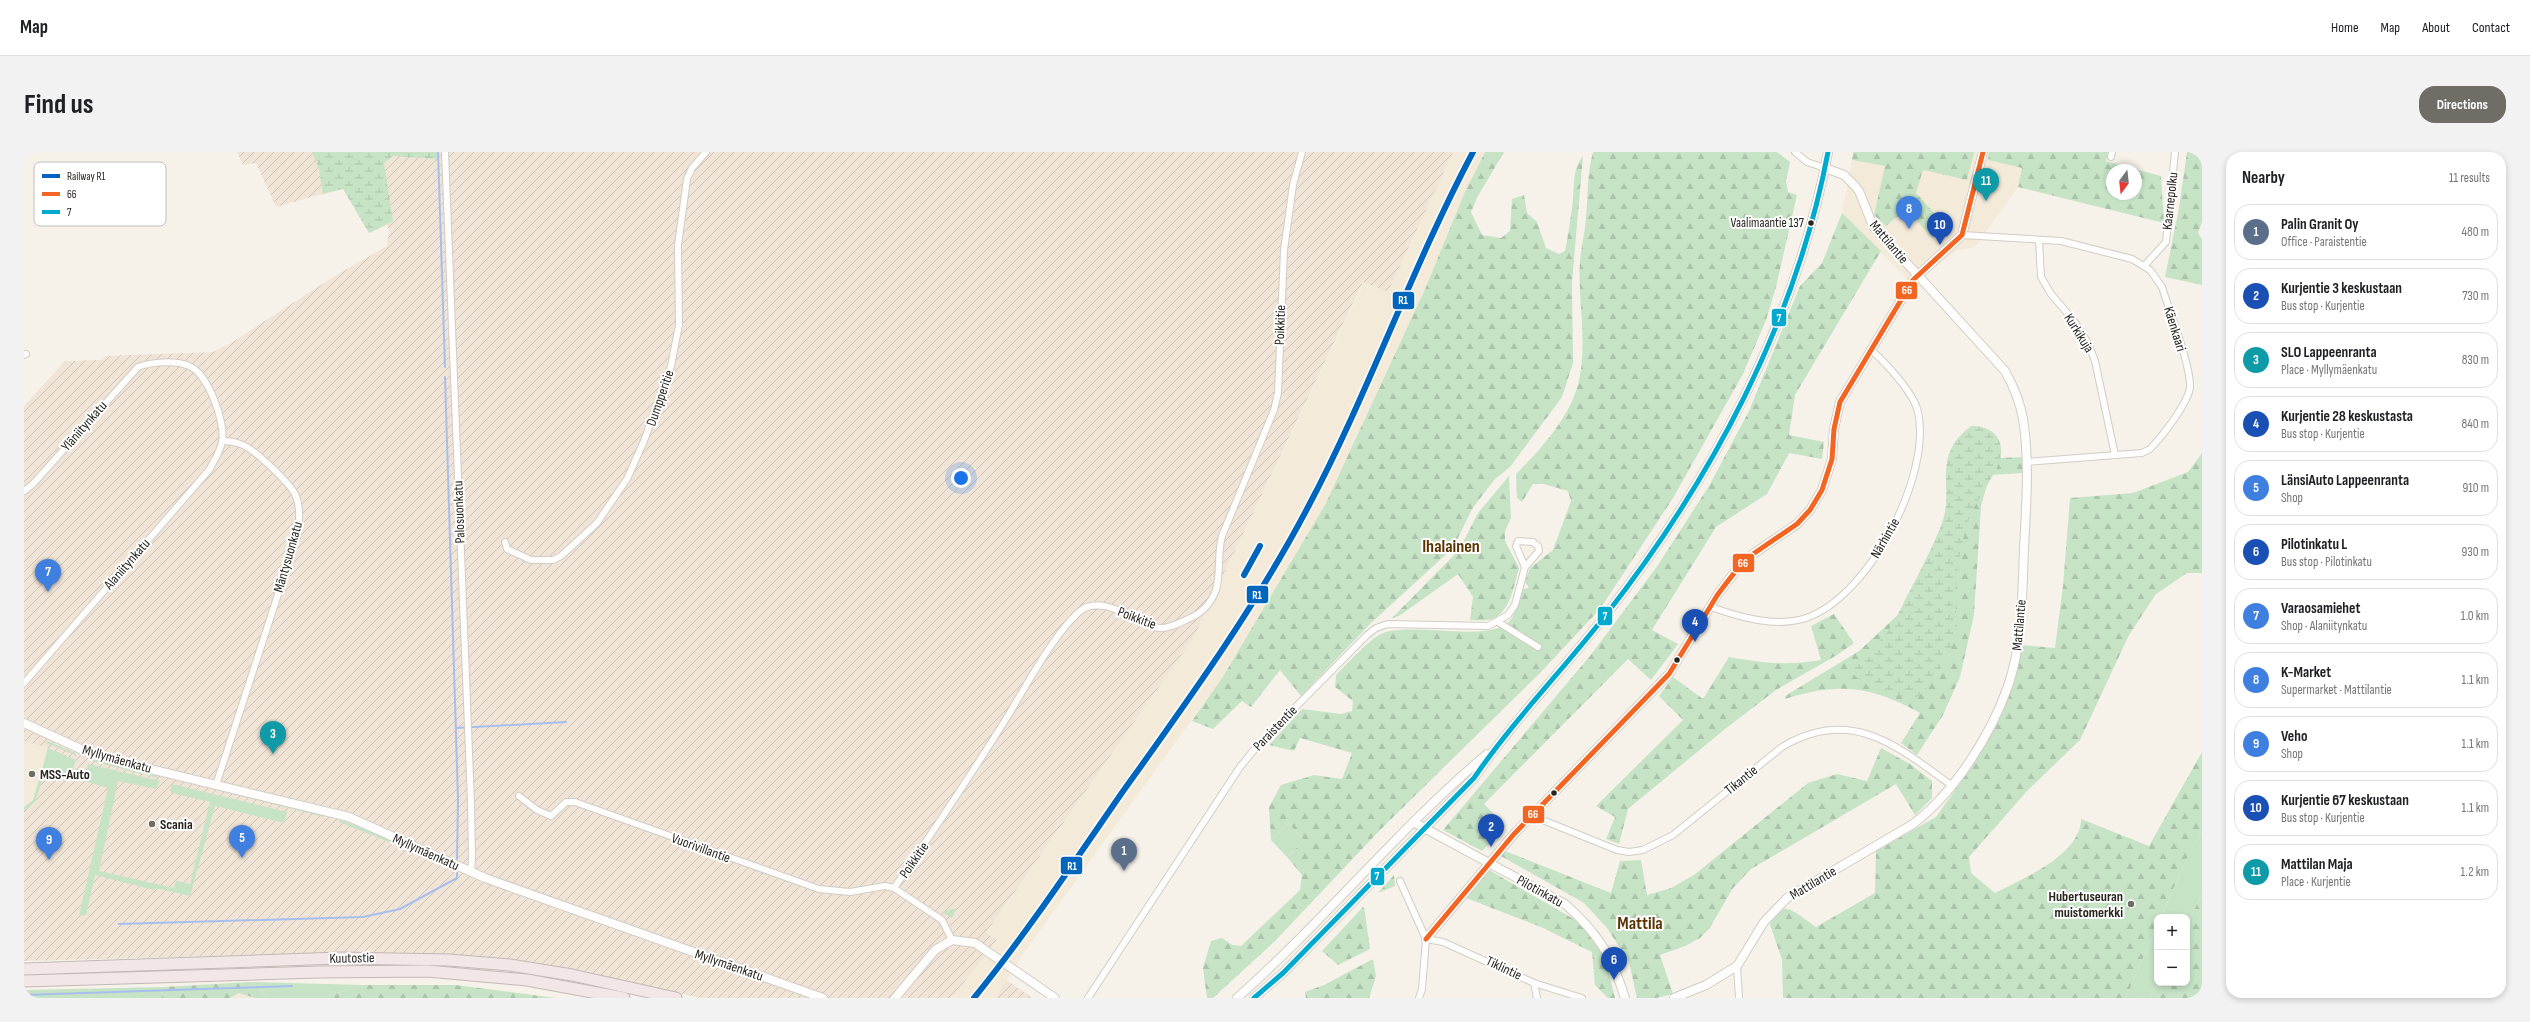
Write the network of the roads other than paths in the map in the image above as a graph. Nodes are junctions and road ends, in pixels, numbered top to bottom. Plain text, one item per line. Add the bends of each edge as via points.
1 (444, 152) edge
2 (706, 152) edge
3 (1302, 152) edge
4 (1795, 152) edge
5 (1828, 152) edge
6 (1983, 152) edge
7 (2175, 152) edge
8 (1825, 168) junction
9 (1962, 234) junction
10 (2039, 240) junction
11 (2144, 266) junction
12 (1917, 274) junction
13 (1871, 350) junction
14 (222, 441) junction
15 (2115, 455) junction
16 (2027, 462) junction
17 (24, 491) edge
18 (505, 542) dead end
19 (1525, 567) junction
20 (1711, 607) junction
21 (1498, 622) junction
22 (1538, 647) dead end
23 (24, 683) edge
24 (24, 723) edge
25 (1495, 747) junction
26 (216, 785) junction
27 (1951, 785) junction
28 (519, 796) dead end
29 (1532, 814) junction
30 (1415, 822) junction
31 (1425, 829) junction
32 (1488, 864) junction
33 (470, 872) junction
34 (1400, 882) dead end
35 (894, 888) junction
36 (1426, 939) junction
37 (949, 941) junction
38 (1737, 966) junction
39 (24, 969) edge
40 (24, 981) edge
41 (1534, 983) junction
42 (624, 998) edge
43 (676, 998) edge
44 (823, 998) edge
45 (895, 998) edge
46 (1055, 998) edge
47 (1088, 998) edge
48 (1237, 998) edge
49 (1254, 998) edge
50 (1419, 998) edge
51 (1537, 998) edge
52 (1582, 998) edge
53 (1625, 998) edge
54 (1674, 998) edge
55 (1739, 998) edge

1 - 33 street, Palosuonkatu via 471,802
2 - 18 street, Dumpperitie via 692,168 687,179 678,245 679,325 671,366 644,441 627,479 597,522 561,556 553,560 531,560 513,554 507,549
3 - 35 street, Poikkitie via 1293,185 1283,258 1278,393 1274,410 1222,536 1216,590 1200,614 1160,628 1121,610 1104,606 1081,610 1070,621 1041,664 946,814
4 - 8 street via 1806,162
5 - 8 main road
6 - 9 main road
7 - 11 street, Kaarnepolku via 2166,242
8 - 12 main road, Mattilantie via 1844,175 1859,191 1873,226
8 - 25 main road via 1802,250 1770,340 1740,407 1692,493 1632,581
9 - 10 street, Käenkaari
9 - 12 main road
10 - 11 street, Käenkaari via 2061,241 2132,259
10 - 15 street, Kurkikuja via 2041,277 2051,294 2074,321 2093,356
11 - 15 street, Käenkaari via 2155,275 2162,287 2187,367 2190,388 2187,398 2150,449 2142,453
12 - 13 main road
12 - 16 main road, Mattilantie via 2005,372 2019,401
13 - 20 main road via 1840,402 1834,430 1832,459 1822,490 1814,503 1797,524 1753,554 1738,568
13 - 20 street, Närhintie via 1913,399 1920,421 1919,440 1910,483 1903,505 1883,546 1850,588 1833,602 1805,618 1777,621 1753,619
14 - 17 street, Yläniitynkatu via 220,415 215,401 195,369 175,363 146,364 131,372
14 - 23 street, Alaniitynkatu via 209,470
14 - 26 street, Mäntysuonkatu via 234,441 245,446 279,476 296,495 300,516 297,536
15 - 16 street, Käenkaari
16 - 27 main road, Mattilantie via 2022,589 2015,660 2008,686 1990,728
19 - 19 street via 1539,551 1538,546 1524,540 1518,541 1516,546
19 - 21 street via 1515,605 1508,615
20 - 29 main road via 1670,674
21 - 22 street
21 - 47 street, Paraistentie via 1488,626 1388,624 1376,628 1367,635 1258,745 1240,767
24 - 26 main road, Myllymäenkatu via 109,759
25 - 30 main road via 1467,770
25 - 31 main road via 1474,778
26 - 33 main road, Myllymäenkatu via 350,818
27 - 29 street, Tikantie via 1890,742 1856,730 1838,729 1796,739 1782,747 1673,835 1643,850 1617,850
27 - 38 main road, Mattilantie via 1931,809 1913,824 1787,898 1764,922
28 - 35 street, Vuorivillantie via 537,810 551,816 566,802 575,802 819,889 850,892 885,886
29 - 32 main road
30 - 31 main road, Pilotinkatu
30 - 48 main road via 1275,964
31 - 32 main road, Pilotinkatu
31 - 49 main road via 1283,973
32 - 36 main road
32 - 53 main road, Pilotinkatu via 1565,904 1585,922 1604,946 1616,967
33 - 44 main road, Myllymäenkatu
34 - 36 street
35 - 37 street, Poikkitie via 942,920
36 - 41 street, Tiklintie via 1443,942
36 - 50 street
37 - 45 main road via 926,958
37 - 46 main road via 975,943
38 - 54 main road, Mattilantie via 1706,985
38 - 55 street
39 - 43 highway, Kuutostie via 340,958 449,960 510,965 572,975
40 - 42 highway, Kuutostie via 427,971 528,980
41 - 51 street
41 - 52 street, Tiklintie

